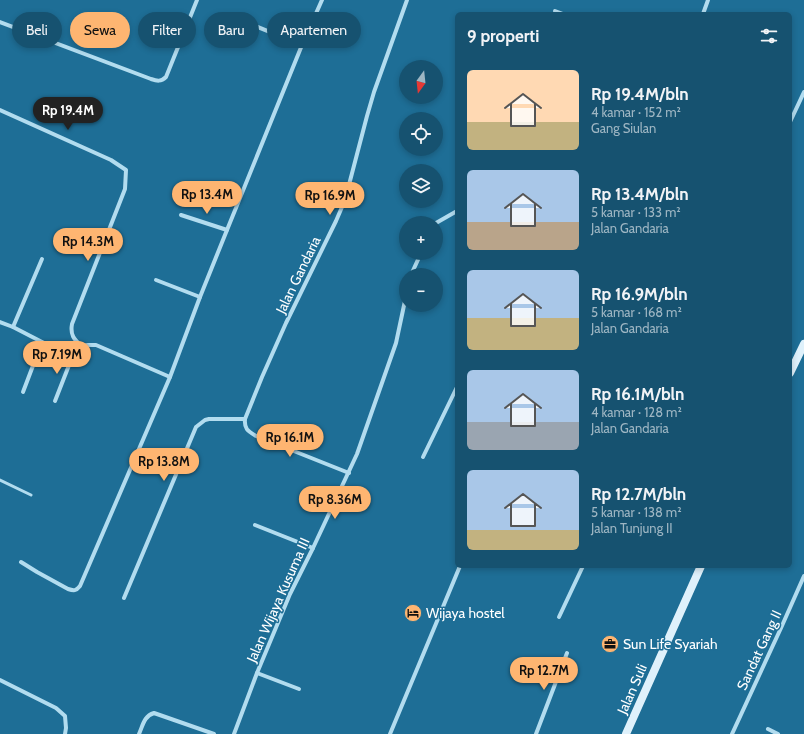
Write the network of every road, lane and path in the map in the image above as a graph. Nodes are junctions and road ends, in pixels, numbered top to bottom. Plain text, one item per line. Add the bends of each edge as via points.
1 (197, 0) edge
2 (322, 0) edge
3 (408, 0) edge
4 (708, 0) edge
5 (317, 12) edge
6 (704, 12) edge
7 (0, 22) edge
8 (301, 48) edge
9 (804, 92) edge
10 (0, 110) edge
11 (792, 118) edge
12 (455, 212) edge
13 (181, 215) dead end
14 (443, 219) edge
15 (227, 230) junction
16 (42, 259) dead end
17 (156, 280) dead end
18 (200, 297) junction
19 (403, 312) edge
20 (0, 322) edge
21 (13, 327) junction
22 (42, 342) junction
23 (804, 344) edge
24 (81, 346) junction
25 (73, 355) junction
26 (792, 369) edge
27 (170, 377) junction
28 (455, 391) edge
29 (23, 392) dead end
30 (55, 401) dead end
31 (245, 419) junction
32 (423, 457) dead end
33 (349, 473) junction
34 (0, 480) edge
35 (30, 495) dead end
36 (255, 525) dead end
37 (314, 548) junction
38 (21, 562) dead end
39 (459, 568) edge
40 (582, 568) edge
41 (700, 568) edge
42 (804, 576) edge
43 (124, 598) dead end
44 (559, 617) dead end
45 (567, 653) dead end
46 (257, 673) junction
47 (0, 680) edge
48 (299, 689) dead end
49 (768, 729) dead end
50 (65, 734) edge
51 (139, 734) edge
52 (214, 734) edge
53 (234, 734) edge
54 (390, 734) edge
55 (536, 734) edge
56 (626, 734) edge
57 (732, 734) edge
58 (778, 734) edge

1 - 7 street via 166,77 160,81
2 - 5 street
3 - 31 street, Jalan Gandaria via 369,110 345,200 286,323
4 - 6 street
8 - 15 street
9 - 11 street
10 - 24 street via 111,160 126,170 125,189 72,324 72,334
12 - 14 street
13 - 15 street
15 - 18 street
16 - 21 street
17 - 18 street
18 - 27 street
19 - 33 street, Jalan Wijaya Kusuma III via 396,343
20 - 21 street
21 - 22 street
22 - 25 street
22 - 29 street
23 - 26 main road
24 - 25 street
24 - 27 street via 96,345
25 - 30 street
27 - 38 street via 77,590 68,589
28 - 32 street
31 - 33 street via 245,425 256,436
31 - 43 street via 209,419 196,427
33 - 37 street, Jalan Wijaya Kusuma III
34 - 35 lane
36 - 37 street
37 - 46 street, Jalan Wijaya Kusuma III via 290,594
39 - 54 street
40 - 44 street
41 - 56 main road, Jalan Suli
42 - 57 street, Sandat Gang II
45 - 55 street
46 - 48 street
46 - 53 street, Jalan Wijaya Kusuma III
47 - 50 street via 56,708 65,716
49 - 58 street
51 - 52 street via 145,718 154,713

